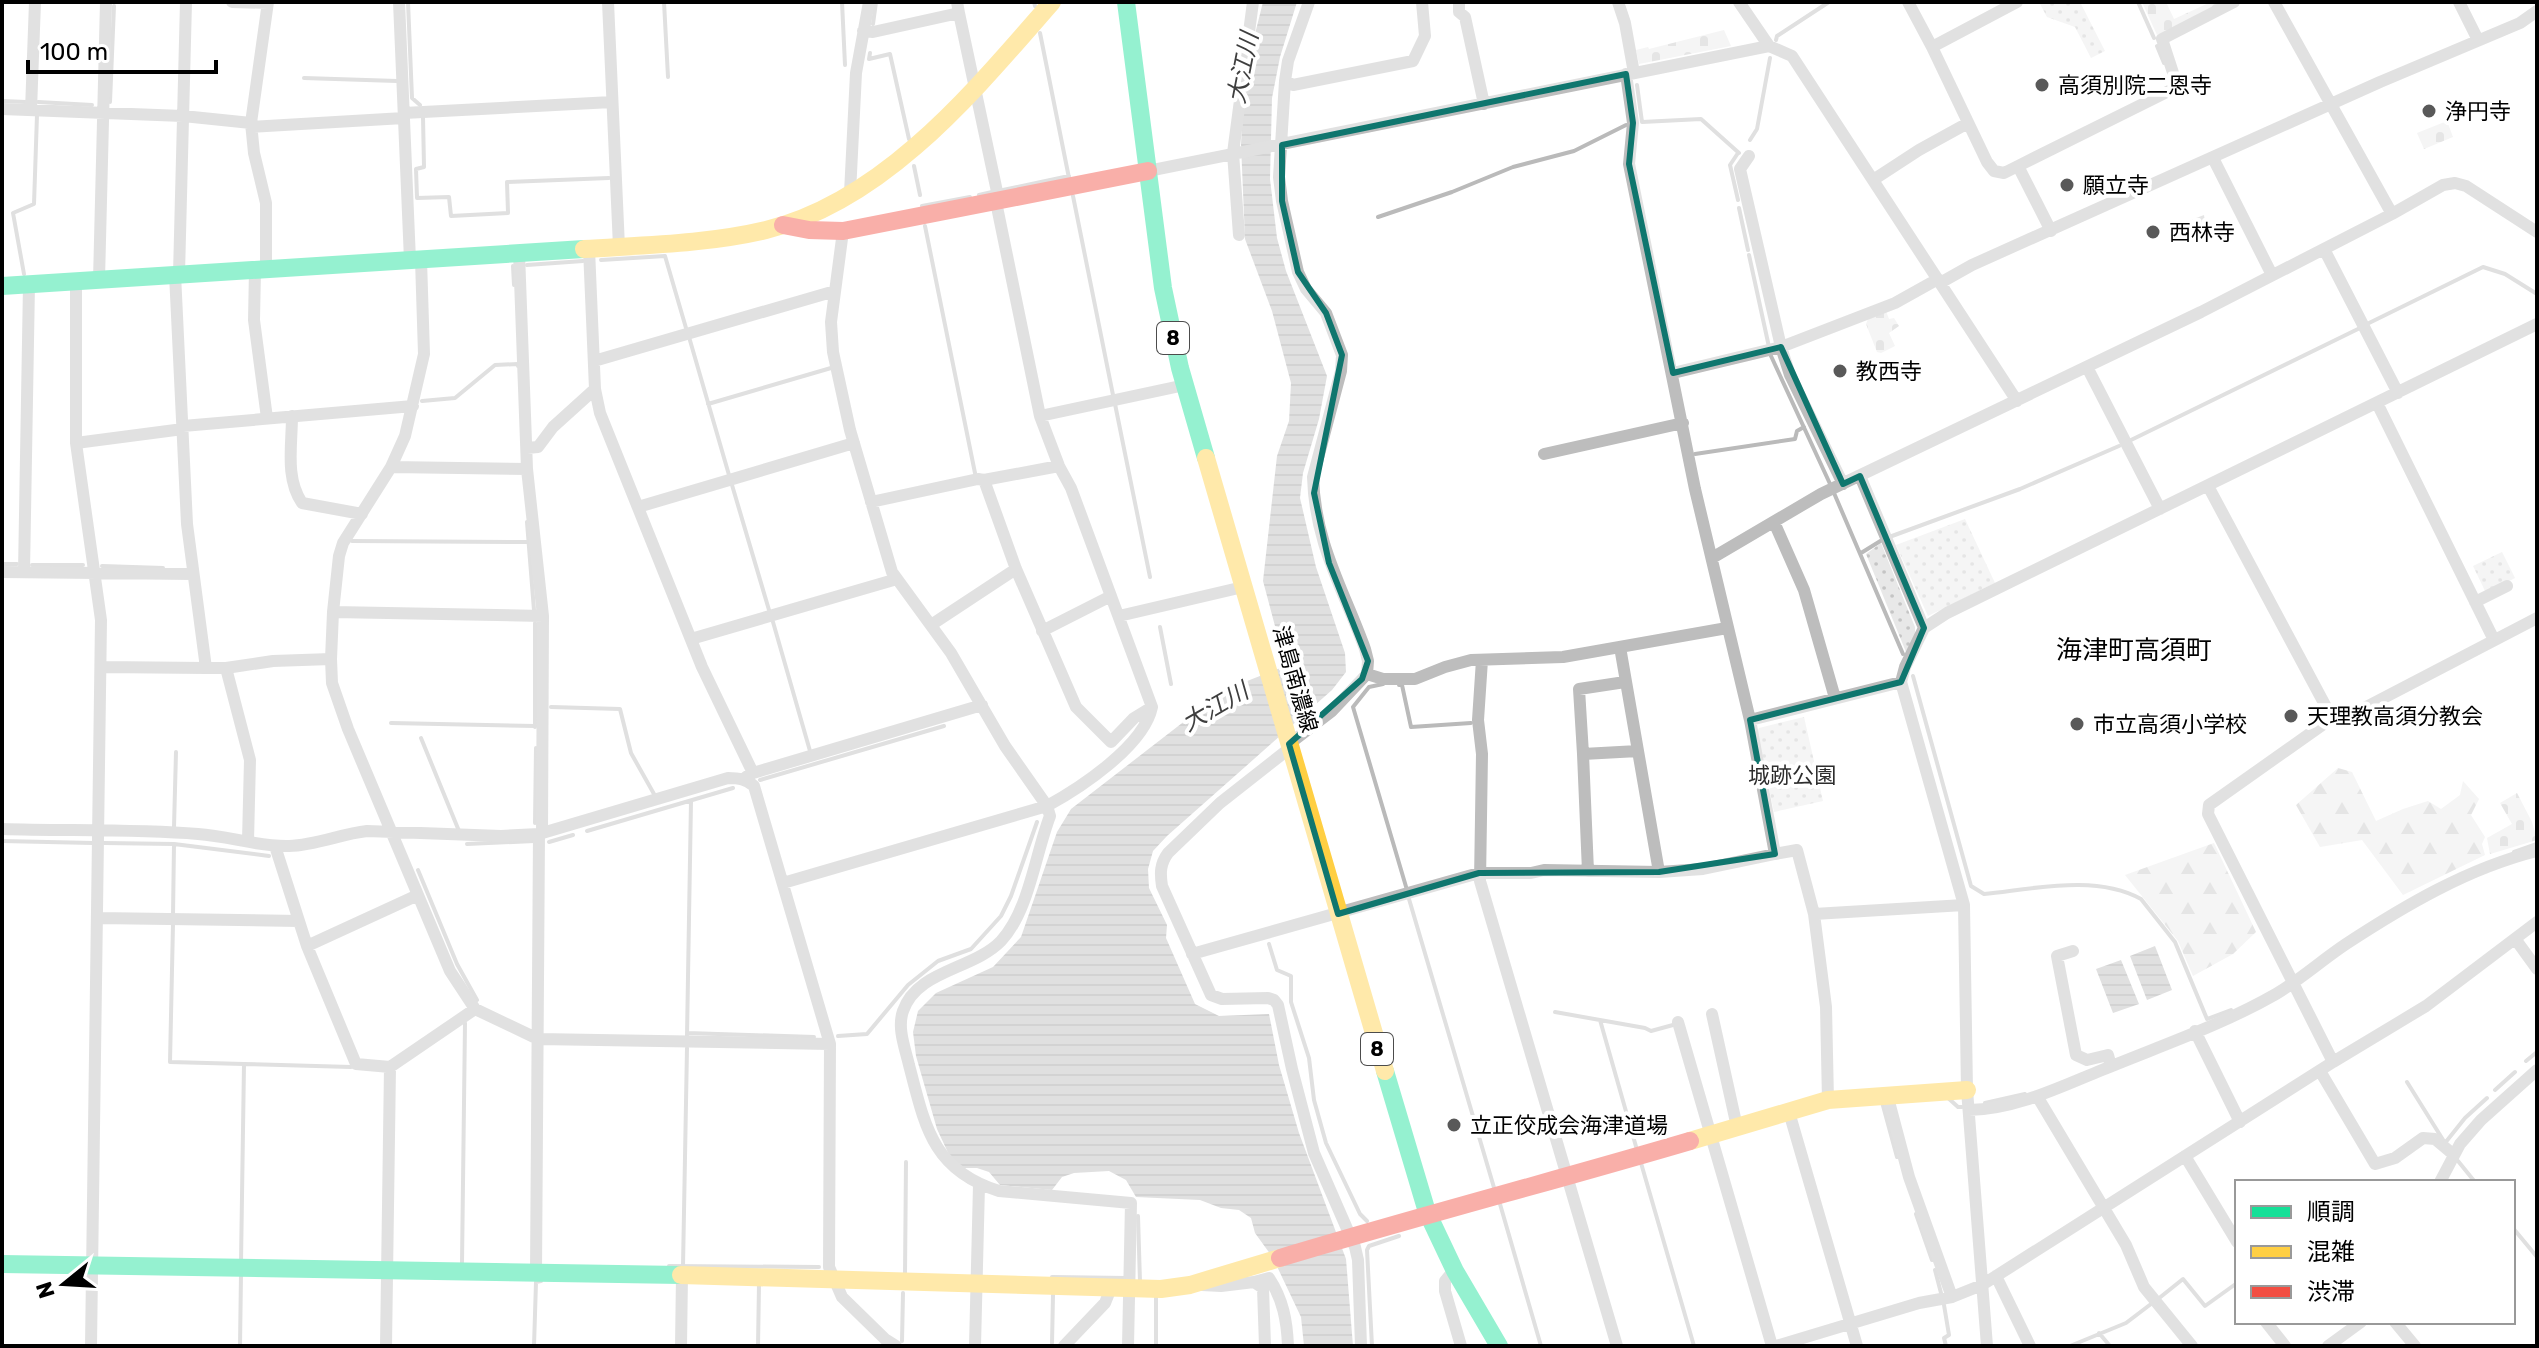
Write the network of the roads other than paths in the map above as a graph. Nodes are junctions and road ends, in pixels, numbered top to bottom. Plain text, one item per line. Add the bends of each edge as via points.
1 (35, 2) edge
2 (106, 2) edge
3 (186, 2) edge
4 (232, 2) edge
5 (399, 2) edge
6 (608, 2) edge
7 (869, 2) edge
8 (1052, 2) edge
9 (1126, 2) edge
10 (1253, 2) edge
11 (1309, 2) edge
12 (1422, 2) edge
13 (1459, 2) edge
14 (1618, 2) edge
15 (1739, 2) edge
16 (1908, 2) edge
17 (2017, 2) edge
18 (2234, 2) edge
19 (2274, 2) edge
20 (2459, 2) edge
21 (268, 3) edge
22 (958, 8) edge
23 (2537, 11) edge
24 (863, 31) junction
25 (2478, 40) junction
26 (1769, 46) junction
27 (1932, 47) junction
28 (1630, 74) junction
29 (1285, 81) junction
30 (975, 89) junction
31 (612, 102) junction
32 (1484, 104) junction
33 (2330, 104) junction
34 (2, 109) edge
35 (31, 110) junction
36 (103, 111) junction
37 (404, 115) junction
38 (183, 116) junction
39 (1968, 123) junction
40 (251, 125) junction
41 (1278, 145) junction
42 (1236, 153) junction
43 (1749, 156) dead end
44 (2213, 158) junction
45 (2018, 166) junction
46 (1148, 171) junction
47 (1873, 180) junction
48 (850, 193) junction
49 (997, 202) junction
50 (2392, 214) junction
51 (783, 225) junction
52 (843, 231) junction
53 (2051, 231) junction
54 (2537, 232) edge
55 (1239, 235) dead end
56 (619, 247) junction
57 (589, 249) junction
58 (2324, 249) junction
59 (519, 253) junction
60 (416, 260) junction
61 (260, 270) junction
62 (177, 274) junction
63 (2272, 275) junction
64 (99, 280) junction
65 (76, 281) junction
66 (1939, 281) junction
67 (29, 284) junction
68 (2, 286) edge
69 (835, 291) junction
70 (2537, 324) edge
71 (1781, 347) junction
72 (594, 361) junction
73 (2087, 367) junction
74 (1673, 373) junction
75 (1185, 385) junction
76 (595, 389) junction
77 (2398, 393) junction
78 (2017, 401) junction
79 (2377, 403) junction
80 (413, 406) junction
81 (292, 416) junction
82 (1040, 416) junction
83 (267, 418) junction
84 (1683, 423) junction
85 (183, 427) junction
86 (76, 443) junction
87 (854, 443) junction
88 (527, 448) junction
89 (1544, 454) dead end
90 (1059, 466) junction
91 (391, 467) junction
92 (527, 469) junction
93 (1860, 476) junction
94 (984, 480) junction
95 (1843, 484) junction
96 (2208, 486) junction
97 (871, 502) junction
98 (638, 507) junction
99 (2160, 509) junction
100 (362, 514) junction
101 (1774, 522) junction
102 (1712, 558) junction
103 (1016, 569) junction
104 (2, 572) edge
105 (24, 572) junction
106 (94, 573) junction
107 (193, 574) junction
108 (897, 579) junction
109 (2507, 586) dead end
110 (1243, 587) junction
111 (1111, 596) junction
112 (2475, 602) junction
113 (333, 612) junction
114 (543, 616) junction
115 (1119, 616) junction
116 (2537, 618) edge
117 (931, 625) junction
118 (1727, 628) junction
119 (1924, 628) junction
120 (1042, 631) junction
121 (691, 639) junction
122 (2494, 640) junction
123 (1620, 647) junction
124 (331, 659) junction
125 (1482, 660) junction
126 (101, 667) junction
127 (206, 668) junction
128 (226, 668) junction
129 (1367, 674) junction
130 (1625, 682) junction
131 (1901, 682) junction
132 (1835, 698) junction
133 (982, 705) junction
134 (1152, 707) junction
135 (2332, 718) junction
136 (1750, 720) junction
137 (1289, 744) junction
138 (1638, 751) junction
139 (1583, 754) junction
140 (748, 776) junction
141 (1047, 806) junction
142 (2, 829) edge
143 (99, 831) junction
144 (391, 832) junction
145 (541, 833) junction
146 (248, 841) junction
147 (275, 846) junction
148 (2537, 851) edge
149 (1775, 854) junction
150 (1588, 871) junction
151 (1659, 872) junction
152 (1479, 873) junction
153 (783, 883) junction
154 (418, 895) junction
155 (1964, 905) junction
156 (1338, 914) junction
157 (1814, 914) junction
158 (98, 918) junction
159 (299, 921) junction
160 (2537, 922) edge
161 (2516, 940) junction
162 (307, 946) junction
163 (2073, 951) dead end
164 (1192, 954) junction
165 (2537, 969) edge
166 (2293, 983) junction
167 (475, 1009) junction
168 (1712, 1014) dead end
169 (1678, 1022) dead end
170 (2195, 1031) junction
171 (538, 1039) junction
172 (830, 1044) junction
173 (2333, 1062) junction
174 (2111, 1066) junction
175 (390, 1067) junction
176 (2537, 1070) edge
177 (2320, 1071) junction
178 (1967, 1090) junction
179 (1887, 1094) junction
180 (2037, 1096) junction
181 (1828, 1100) junction
182 (1969, 1110) junction
183 (1789, 1112) junction
184 (2240, 1122) junction
185 (1737, 1127) junction
186 (1710, 1135) junction
187 (2454, 1155) junction
188 (2185, 1156) junction
189 (1568, 1177) junction
190 (2441, 1180) edge
191 (979, 1185) junction
192 (2105, 1208) junction
193 (1427, 1214) junction
194 (1349, 1239) junction
195 (2235, 1239) edge
196 (2, 1264) edge
197 (92, 1265) junction
198 (1455, 1269) junction
199 (387, 1270) junction
200 (536, 1273) junction
201 (682, 1275) junction
202 (1996, 1276) junction
203 (835, 1280) junction
204 (1254, 1282) junction
205 (976, 1285) junction
206 (1190, 1285) junction
207 (1982, 1285) junction
208 (1120, 1288) junction
209 (1952, 1297) junction
210 (1850, 1324) junction
211 (2268, 1324) edge
212 (2358, 1324) edge
213 (2397, 1324) edge
214 (888, 1344) edge
215 (91, 1346) edge
216 (386, 1346) edge
217 (681, 1346) edge
218 (975, 1346) edge
219 (1064, 1346) edge
220 (1128, 1346) edge
221 (1265, 1346) edge
222 (1288, 1346) edge
223 (1361, 1346) edge
224 (1461, 1346) edge
225 (1499, 1346) edge
226 (1617, 1346) edge
227 (1774, 1346) edge
228 (1857, 1346) edge
229 (1987, 1346) edge
230 (2030, 1346) edge
231 (2192, 1346) edge
232 (2285, 1346) edge
233 (2328, 1346) edge
234 (2415, 1346) edge

1 - 35 street
2 - 36 street
3 - 38 street
4 - 21 street
5 - 37 street
6 - 31 street
7 - 24 street
8 - 30 street
9 - 46 street, 津島南濃線 / 8
10 - 42 street
11 - 29 street
12 - 29 street via 1425,36 1413,61 1293,85
13 - 32 street
14 - 28 street
15 - 26 street
16 - 27 street
17 - 27 street
18 - 45 street via 2162,39 2177,85 2173,89
19 - 33 street
20 - 25 street
21 - 40 street
22 - 24 street
22 - 30 street
23 - 25 street
24 - 48 street
25 - 33 street
26 - 28 street
26 - 47 street via 1792,56
27 - 39 street
28 - 32 street
28 - 74 street via 1629,164
29 - 41 street
30 - 48 street via 926,140
30 - 49 street
31 - 37 street
31 - 56 street
32 - 41 street
33 - 44 street
33 - 50 street
34 - 35 street
35 - 36 street
36 - 38 street
36 - 64 street
37 - 40 street
37 - 60 street
38 - 40 street
38 - 62 street
39 - 45 street via 1994,171
39 - 47 street
40 - 61 street via 266,203
41 - 42 street
41 - 129 street via 1282,201 1298,272 1326,313 1342,355 1313,477 1314,493 1329,563 1365,649
42 - 46 street
42 - 55 street
43 - 71 street via 1740,169
44 - 53 street
44 - 63 street
45 - 53 street
46 - 49 street
46 - 75 street, 津島南濃線 / 8 via 1163,288
47 - 66 street
48 - 51 street
49 - 52 street
49 - 82 street
50 - 54 street via 2455,183
50 - 58 street
51 - 52 street
51 - 56 street via 701,241
52 - 69 street
53 - 66 street
56 - 57 street
57 - 59 street
57 - 72 street
58 - 63 street
58 - 77 street
59 - 60 street
59 - 88 street
60 - 61 street
60 - 80 street via 424,354
61 - 62 street
61 - 83 street via 254,320
62 - 64 street
62 - 85 street
63 - 73 street
64 - 65 street
65 - 67 street
65 - 86 street
66 - 71 street
66 - 78 street
67 - 68 street
67 - 105 street
69 - 72 street
69 - 87 street via 833,352
70 - 77 street
71 - 74 street
71 - 95 street
72 - 76 street
73 - 78 street
73 - 99 street
74 - 84 street
75 - 82 street
75 - 110 street, 津島南濃線 / 8
76 - 88 street via 538,447
76 - 98 street
77 - 79 street
78 - 93 street
79 - 96 street
79 - 112 street
80 - 81 street
80 - 91 street
81 - 83 street
81 - 100 street via 290,467 296,495 302,503
82 - 90 street
83 - 85 street
84 - 89 street
84 - 102 street
85 - 86 street
85 - 107 street
86 - 106 street
87 - 97 street
87 - 98 street
88 - 92 street
90 - 94 street
90 - 111 street
91 - 92 street
91 - 100 street
92 - 114 street
93 - 95 street
93 - 119 street
94 - 97 street
94 - 103 street
95 - 101 street
96 - 99 street
96 - 135 street
97 - 108 street
98 - 121 street
99 - 119 street
100 - 113 street via 339,556
101 - 102 street
101 - 132 street via 1804,590
102 - 118 street
103 - 117 street
103 - 120 street
104 - 105 street
105 - 106 street
106 - 107 street
106 - 126 street
107 - 127 street
108 - 117 street
108 - 121 street
109 - 112 street
110 - 115 street
110 - 137 street, 津島南濃線 / 8
111 - 115 street
111 - 120 street
112 - 122 street
113 - 114 street
113 - 124 street
114 - 145 street
115 - 134 street
116 - 122 street
117 - 133 street
118 - 123 street
118 - 136 street
119 - 131 street
120 - 134 street via 1076,707 1111,742
121 - 140 street
122 - 135 street via 2347,717
123 - 125 street via 1563,657
123 - 130 street
124 - 128 street
124 - 144 street via 332,683
125 - 129 street via 1415,679
125 - 152 street
126 - 127 street
126 - 143 street
127 - 128 street
128 - 146 street via 250,760
129 - 137 street via 1332,711
130 - 138 street
130 - 139 street via 1579,689
131 - 132 street
131 - 155 street
132 - 136 street
133 - 140 street
133 - 141 street
134 - 141 street via 1149,720 1119,757
135 - 166 street via 2209,805 2208,814
136 - 149 street
137 - 156 street, 津島南濃線 / 8
137 - 164 street via 1162,861 1162,886
138 - 139 street
138 - 151 street
139 - 150 street
140 - 145 street
140 - 153 street
141 - 153 street
141 - 191 street via 1050,816 1025,894 1001,941 984,955 933,978 902,1012 901,1034 929,1134 945,1160
142 - 143 street
143 - 146 street via 204,834
143 - 158 street
144 - 145 street
144 - 147 street via 346,833
144 - 154 street
145 - 171 street
146 - 147 street
147 - 159 street
148 - 166 street via 2423,897
149 - 151 street
149 - 157 street via 1797,850
150 - 151 street
150 - 152 street
152 - 156 street
152 - 189 street
153 - 172 street
154 - 162 street
154 - 167 street via 450,971
155 - 157 street
155 - 178 street
156 - 164 street
156 - 193 street, 津島南濃線 / 8
157 - 181 street via 1826,1007
158 - 159 street
158 - 197 street
159 - 162 street
160 - 161 street
161 - 165 street
161 - 173 street via 2426,1006
162 - 175 street via 356,1064
163 - 174 street via 2057,956 2076,1055 2087,1060 2108,1055
164 - 194 street via 1211,995 1268,998 1278,1005 1314,1153
166 - 170 street
166 - 173 street
167 - 171 street
167 - 175 street
168 - 185 street
169 - 186 street
170 - 174 street
170 - 184 street
171 - 172 street
171 - 200 street
172 - 203 street via 829,1267
173 - 177 street
174 - 180 street
175 - 199 street
176 - 187 street via 2481,1120
177 - 184 street
177 - 187 street via 2375,1164 2395,1158 2423,1138 2435,1139
178 - 179 street
178 - 182 street
179 - 181 street
179 - 209 street via 1909,1177
180 - 182 street
180 - 192 street
181 - 183 street
182 - 207 street
183 - 185 street
183 - 210 street
184 - 188 street
185 - 186 street
186 - 189 street
186 - 227 street
187 - 190 street
188 - 192 street
188 - 195 street
189 - 193 street
189 - 226 street
191 - 205 street
191 - 208 street via 1131,1203
192 - 202 street
192 - 231 street via 2144,1287
193 - 194 street
193 - 198 street, 津島南濃線 / 8
194 - 206 street
194 - 223 street via 1358,1260
196 - 197 street
197 - 199 street
197 - 215 street
198 - 224 street via 1445,1281 1445,1291
198 - 225 street, 津島南濃線 / 8
199 - 200 street
199 - 216 street
200 - 201 street
201 - 203 street
201 - 217 street
202 - 207 street
202 - 230 street
203 - 205 street
203 - 214 street via 842,1297
204 - 206 street
204 - 221 street via 1265,1296
204 - 222 street via 1269,1278 1274,1285 1282,1301
205 - 208 street
205 - 218 street
206 - 208 street
207 - 209 street
207 - 229 street
208 - 219 street
208 - 220 street
209 - 210 street
210 - 227 street
210 - 228 street
211 - 232 street
212 - 233 street
213 - 234 street

